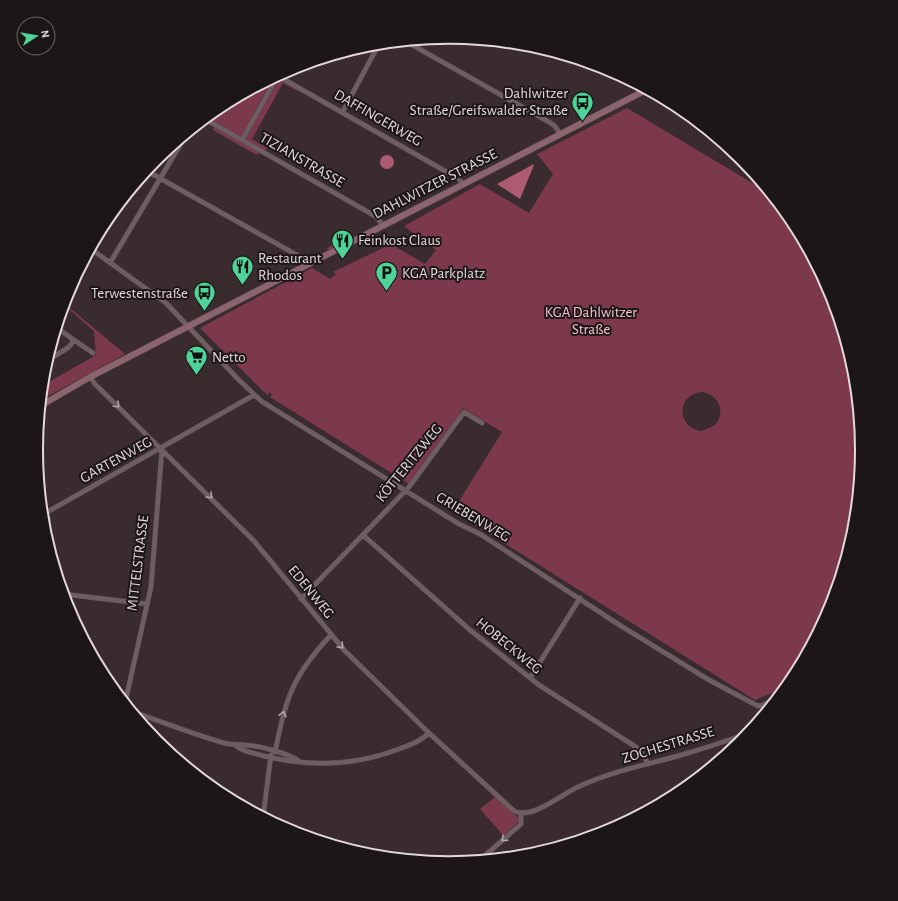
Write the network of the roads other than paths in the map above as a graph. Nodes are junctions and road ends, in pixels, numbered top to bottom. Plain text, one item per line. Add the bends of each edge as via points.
1 (414, 46) edge
2 (375, 51) edge
3 (284, 80) edge
4 (272, 85) edge
5 (638, 91) edge
6 (343, 111) junction
7 (210, 122) edge
8 (560, 134) junction
9 (242, 140) junction
10 (179, 147) edge
11 (152, 174) edge
12 (160, 178) junction
13 (463, 184) junction
14 (383, 225) junction
15 (95, 252) edge
16 (110, 263) junction
17 (307, 264) junction
18 (187, 326) junction
19 (61, 331) edge
20 (74, 340) junction
21 (93, 353) dead end
22 (54, 356) edge
23 (90, 377) junction
24 (254, 395) junction
25 (46, 403) edge
26 (482, 422) dead end
27 (162, 449) junction
28 (405, 490) junction
29 (48, 512) edge
30 (363, 535) junction
31 (70, 595) edge
32 (580, 598) junction
33 (301, 599) junction
34 (147, 604) junction
35 (331, 635) junction
36 (530, 678) junction
37 (126, 697) edge
38 (763, 706) edge
39 (141, 715) edge
40 (429, 733) junction
41 (737, 737) edge
42 (236, 746) junction
43 (274, 752) junction
44 (271, 758) junction
45 (300, 762) junction
46 (648, 764) junction
47 (264, 812) edge
48 (521, 814) junction
49 (486, 855) edge

1 - 8 street via 549,122
2 - 6 street
3 - 6 street, DAFFINGERWEG
4 - 9 street
5 - 8 main road, DAHLWITZER STRASSE
6 - 13 street, DAFFINGERWEG via 459,178
7 - 9 street, TIZIANSTRASSE
8 - 13 main road, DAHLWITZER STRASSE
9 - 14 street, TIZIANSTRASSE via 375,216
10 - 12 street
11 - 12 street
12 - 16 street
12 - 17 street via 304,259
13 - 14 main road, DAHLWITZER STRASSE
14 - 17 main road, DAHLWITZER STRASSE
15 - 16 street
16 - 18 street via 166,303
17 - 18 main road, DAHLWITZER STRASSE
18 - 23 main road, DAHLWITZER STRASSE
18 - 24 street, GRIEBENWEG
19 - 20 street
20 - 21 street
20 - 22 street via 69,347
23 - 25 main road, DAHLWITZER STRASSE
23 -> 27 street, EDENWEG
24 - 27 street, GARTENWEG
24 - 28 street, GRIEBENWEG via 323,441
26 - 28 street, KÖTTERITZWEG via 464,412
27 - 29 street, GARTENWEG
27 -> 33 street, EDENWEG via 254,541
27 - 34 street, MITTELSTRASSE via 153,568
28 - 30 street, KÖTTERITZWEG
28 - 32 street, GRIEBENWEG
30 - 33 street, KÖTTERITZWEG
30 - 36 street, HOBECKWEG via 470,630
31 - 34 street
32 - 36 street
32 - 38 street, GRIEBENWEG via 709,680 751,704
33 - 35 street, EDENWEG
34 - 37 street, MITTELSTRASSE
35 -> 40 street, EDENWEG
43 -> 35 street via 286,700 295,680 310,658
36 - 46 street, HOBECKWEG via 636,747
39 - 42 street
40 - 45 street via 398,749 360,760 329,765
40 - 48 street, EDENWEG via 514,811
41 - 46 street, ZOCHESTRASSE
42 - 43 street via 244,744
42 - 44 street via 244,751
43 - 44 street
43 - 45 street via 294,757
44 - 45 street
44 - 47 street
46 - 48 street, ZOCHESTRASSE via 594,780 570,790 535,812
48 -> 49 street via 521,824

